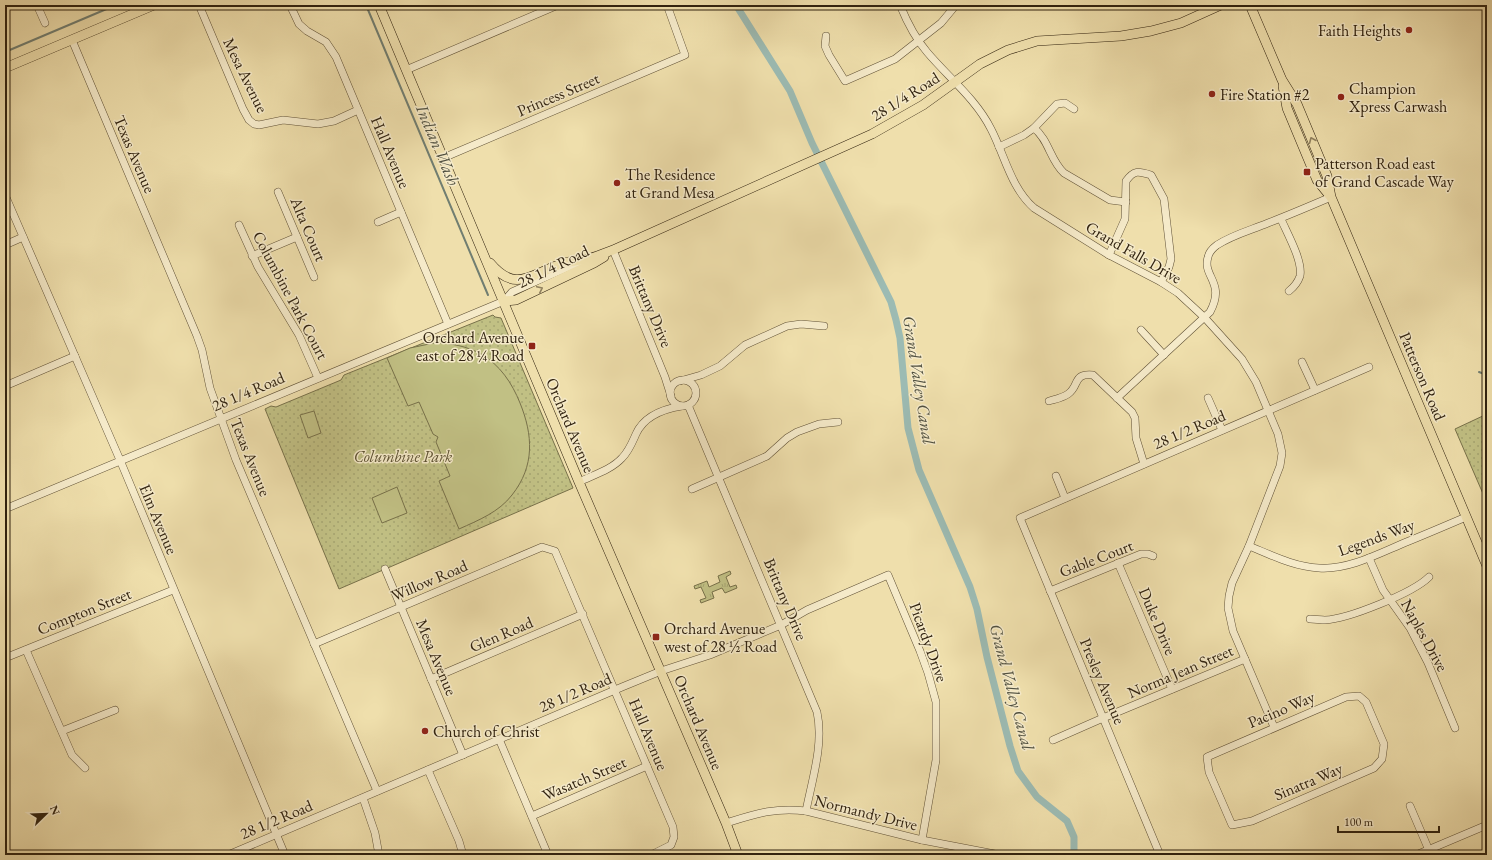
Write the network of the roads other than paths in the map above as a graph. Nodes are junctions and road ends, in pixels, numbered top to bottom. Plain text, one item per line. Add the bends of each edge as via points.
1 (37, 5) edge
2 (154, 5) edge
3 (199, 5) edge
4 (290, 5) edge
5 (379, 5) edge
6 (558, 5) edge
7 (667, 5) edge
8 (900, 5) edge
9 (956, 5) edge
10 (1221, 5) edge
11 (1250, 5) edge
12 (45, 23) dead end
13 (826, 36) dead end
14 (72, 40) junction
15 (918, 41) junction
16 (5, 68) edge
17 (406, 70) junction
18 (955, 83) junction
19 (1074, 109) dead end
20 (358, 110) junction
21 (1034, 128) junction
22 (999, 147) junction
23 (444, 158) junction
24 (278, 192) dead end
25 (5, 195) edge
26 (1331, 197) junction
27 (1126, 202) junction
28 (401, 212) junction
29 (1281, 219) junction
30 (378, 222) dead end
31 (239, 225) dead end
32 (23, 237) junction
33 (297, 237) junction
34 (5, 245) edge
35 (612, 250) junction
36 (483, 252) junction
37 (1109, 255) junction
38 (252, 256) junction
39 (588, 259) junction
40 (314, 277) dead end
41 (1162, 282) junction
42 (1289, 291) dead end
43 (504, 301) junction
44 (1205, 318) junction
45 (448, 324) junction
46 (824, 326) dead end
47 (1141, 330) dead end
48 (1164, 355) junction
49 (75, 356) junction
50 (1302, 362) dead end
51 (1369, 367) dead end
52 (318, 378) junction
53 (680, 381) junction
54 (5, 386) edge
55 (1315, 390) junction
56 (671, 396) junction
57 (1117, 398) junction
58 (1208, 398) dead end
59 (1049, 401) dead end
60 (685, 406) junction
61 (1268, 410) junction
62 (220, 419) junction
63 (838, 422) dead end
64 (1222, 430) junction
65 (120, 460) junction
66 (1144, 464) junction
67 (1056, 476) dead end
68 (719, 478) junction
69 (579, 482) junction
70 (692, 489) dead end
71 (1065, 498) junction
72 (5, 508) edge
73 (1466, 517) junction
74 (1020, 518) joint
75 (1249, 546) junction
76 (555, 551) joint
77 (1153, 556) dead end
78 (1369, 558) junction
79 (1118, 563) junction
80 (1487, 566) edge
81 (385, 569) dead end
82 (888, 575) joint
83 (1429, 577) dead end
84 (173, 590) junction
85 (1050, 591) junction
86 (1389, 599) junction
87 (401, 608) junction
88 (583, 614) junction
89 (1310, 619) dead end
90 (781, 625) junction
91 (314, 644) junction
92 (26, 650) junction
93 (5, 658) edge
94 (1245, 659) junction
95 (661, 671) junction
96 (431, 679) junction
97 (615, 690) junction
98 (1172, 690) junction
99 (114, 710) dead end
100 (1103, 718) junction
101 (1274, 728) junction
102 (1455, 728) dead end
103 (62, 731) junction
104 (498, 739) junction
105 (1053, 740) dead end
106 (1383, 750) joint
107 (463, 755) junction
108 (647, 766) junction
109 (85, 768) dead end
110 (428, 770) junction
111 (377, 791) junction
112 (363, 798) junction
113 (1410, 806) dead end
114 (806, 811) junction
115 (532, 816) junction
116 (726, 824) junction
117 (1232, 825) joint
118 (1487, 825) edge
119 (276, 834) junction
120 (922, 840) junction
121 (1430, 852) edge
122 (228, 855) edge
123 (285, 855) edge
124 (379, 855) edge
125 (463, 855) edge
126 (548, 855) edge
127 (651, 855) edge
128 (738, 855) edge
129 (1000, 855) edge
130 (1160, 855) edge
131 (1416, 855) edge

1 - 12 street
2 - 14 main road
3 - 20 street, Mesa Avenue via 243,109 254,124 283,120 318,124 334,121
4 - 20 street, Hall Avenue via 299,24 331,48
5 - 17 main road, Orchard Avenue
6 - 17 street
7 - 23 street, Princess Street via 684,55
8 - 15 street, Grand Falls Drive
9 - 15 street via 946,19
10 - 18 main road, 28 1/4 Road via 1181,23 1151,31 1049,40 1017,46 990,58
11 - 26 main road, Patterson Road via 1282,80 1297,104 1328,176
13 - 15 street via 827,51 845,81 895,59
14 - 16 main road
14 - 62 street, Texas Avenue via 197,336
15 - 18 street, Grand Falls Drive
17 - 23 main road, Orchard Avenue
18 - 22 street, Grand Falls Drive via 982,114
18 - 35 main road, 28 1/4 Road via 897,121
19 - 21 street via 1066,103 1057,104
20 - 28 street, Hall Avenue
21 - 22 street
21 - 27 street via 1046,142 1058,168 1064,173 1110,200
22 - 37 street, Grand Falls Drive via 1017,189 1026,202
23 - 36 main road, Orchard Avenue
24 - 33 street, Alta Court
25 - 32 street, Elm Avenue
26 - 29 street
26 - 73 main road, Patterson Road
27 - 37 street via 1125,219
27 - 41 street via 1124,187 1129,177 1141,171 1151,175 1164,199 1171,259
28 - 30 street
28 - 45 street, Hall Avenue
29 - 42 street via 1300,264 1299,278
29 - 44 street via 1234,237 1211,250 1207,261 1217,294 1214,306
31 - 38 street, Columbine Park Court
32 - 34 street
32 - 49 street, Elm Avenue
33 - 38 street
33 - 40 street, Alta Court
35 - 39 main road, 28 1/4 Road
43 -> 35 main road, 28 1/4 Road via 516,300 594,264
35 - 56 street, Brittany Drive
36 - 39 main road via 500,274 517,280 525,280 563,263
36 - 43 main road, Orchard Avenue
37 - 41 street, Grand Falls Drive
38 - 52 street, Columbine Park Court via 299,335
39 - 43 street, 28 1/4 Road via 512,292
41 - 44 street, Grand Falls Drive
43 - 45 street, 28 1/4 Road
43 - 69 main road, Orchard Avenue
44 - 48 street
44 - 61 street, Grand Falls Drive via 1250,370
45 - 52 street, 28 1/4 Road
46 - 53 street via 787,326 745,345 720,366
47 - 48 street
48 - 57 street
49 - 54 street
49 - 65 street, Elm Avenue
50 - 55 street
51 - 55 street, 28 1/2 Road
52 - 62 street, 28 1/4 Road
53 - 56 street via 673,385
53 - 60 street via 691,384 696,391 694,399
55 - 61 street, 28 1/2 Road
56 - 60 street via 673,402
57 - 59 street via 1094,375 1087,374 1076,381 1069,394
57 - 66 street via 1135,418 1136,438
58 - 64 street
60 - 68 street, Brittany Drive
60 - 69 street via 665,409 646,420 619,462
61 - 64 street, 28 1/2 Road
61 - 75 street, Grand Falls Drive via 1278,434 1282,453 1280,466
62 - 65 street, 28 1/4 Road
62 - 91 street, Texas Avenue
63 - 68 street via 819,424 797,432 767,456
64 - 66 street, 28 1/2 Road
65 - 72 street, 28 1/4 Road
65 - 84 street, Elm Avenue
66 - 71 street, 28 1/2 Road
67 - 71 street
68 - 70 street
68 - 90 street, Brittany Drive
69 - 95 main road, Orchard Avenue
71 - 74 street, 28 1/2 Road
73 - 78 street, Legends Way
73 - 80 main road, Patterson Road
74 - 85 street, Presley Avenue
75 - 78 street, Legends Way via 1292,563 1318,568 1344,565
75 - 94 street, Grand Falls Drive via 1232,583 1228,608 1233,631
76 - 87 street, Willow Road via 542,547
76 - 88 street, Hall Avenue
77 - 79 street, Gable Court via 1141,554
78 - 86 street, Naples Drive
79 - 85 street, Gable Court
79 - 98 street, Duke Drive
81 - 87 street, Mesa Avenue
82 - 90 street, 28 1/2 Road via 807,610
82 - 120 street, Picardy Drive via 923,658 936,702 936,760
83 - 86 street via 1405,593
84 - 92 street, Compton Street
84 - 119 street, Elm Avenue
85 - 100 street, Presley Avenue
86 - 89 street via 1347,616 1326,620
86 - 102 street, Naples Drive via 1410,628 1428,663
87 - 91 street, Willow Road
87 - 96 street, Mesa Avenue
88 - 96 street, Glen Road
88 - 97 street, Hall Avenue
90 - 95 street, 28 1/2 Road via 710,655
90 - 114 street, Brittany Drive via 813,700 819,722 819,743
91 - 111 street, Texas Avenue
92 - 93 street, Compton Street
92 - 103 street
94 - 98 street, Norma Jean Street
94 - 101 street, Grand Falls Drive
95 - 97 street, 28 1/2 Road
95 - 116 main road, Orchard Avenue
96 - 107 street, Mesa Avenue
97 - 104 street, 28 1/2 Road
97 - 108 street, Hall Avenue
98 - 100 street, Norma Jean Street
99 - 103 street
100 - 105 street, Norma Jean Street
100 - 130 street, Presley Avenue
101 - 106 street, Pacino Way via 1346,697 1359,696 1366,702 1382,737
101 - 117 street, Pacino Way via 1207,757 1209,772
103 - 109 street via 72,755
104 - 107 street, 28 1/2 Road
104 - 115 street
106 - 117 street, Sinatra Way via 1382,759 1374,768 1252,820
107 - 110 street, 28 1/2 Road
108 - 115 street, Wasatch Street
108 - 127 street, Hall Avenue via 674,832 673,841 667,848
110 - 111 street, 28 1/2 Road
110 - 125 street
111 - 112 street, 28 1/2 Road
112 - 119 street, 28 1/2 Road
112 - 124 street via 374,827
113 - 121 street
114 - 116 street, Normandy Drive via 770,810
114 - 120 street, Normandy Drive
115 - 126 street
116 - 128 main road, Orchard Avenue
118 - 121 street
119 - 122 street, 28 1/2 Road
119 - 123 street, Elm Avenue
120 - 129 street, Normandy Drive
121 - 131 street

